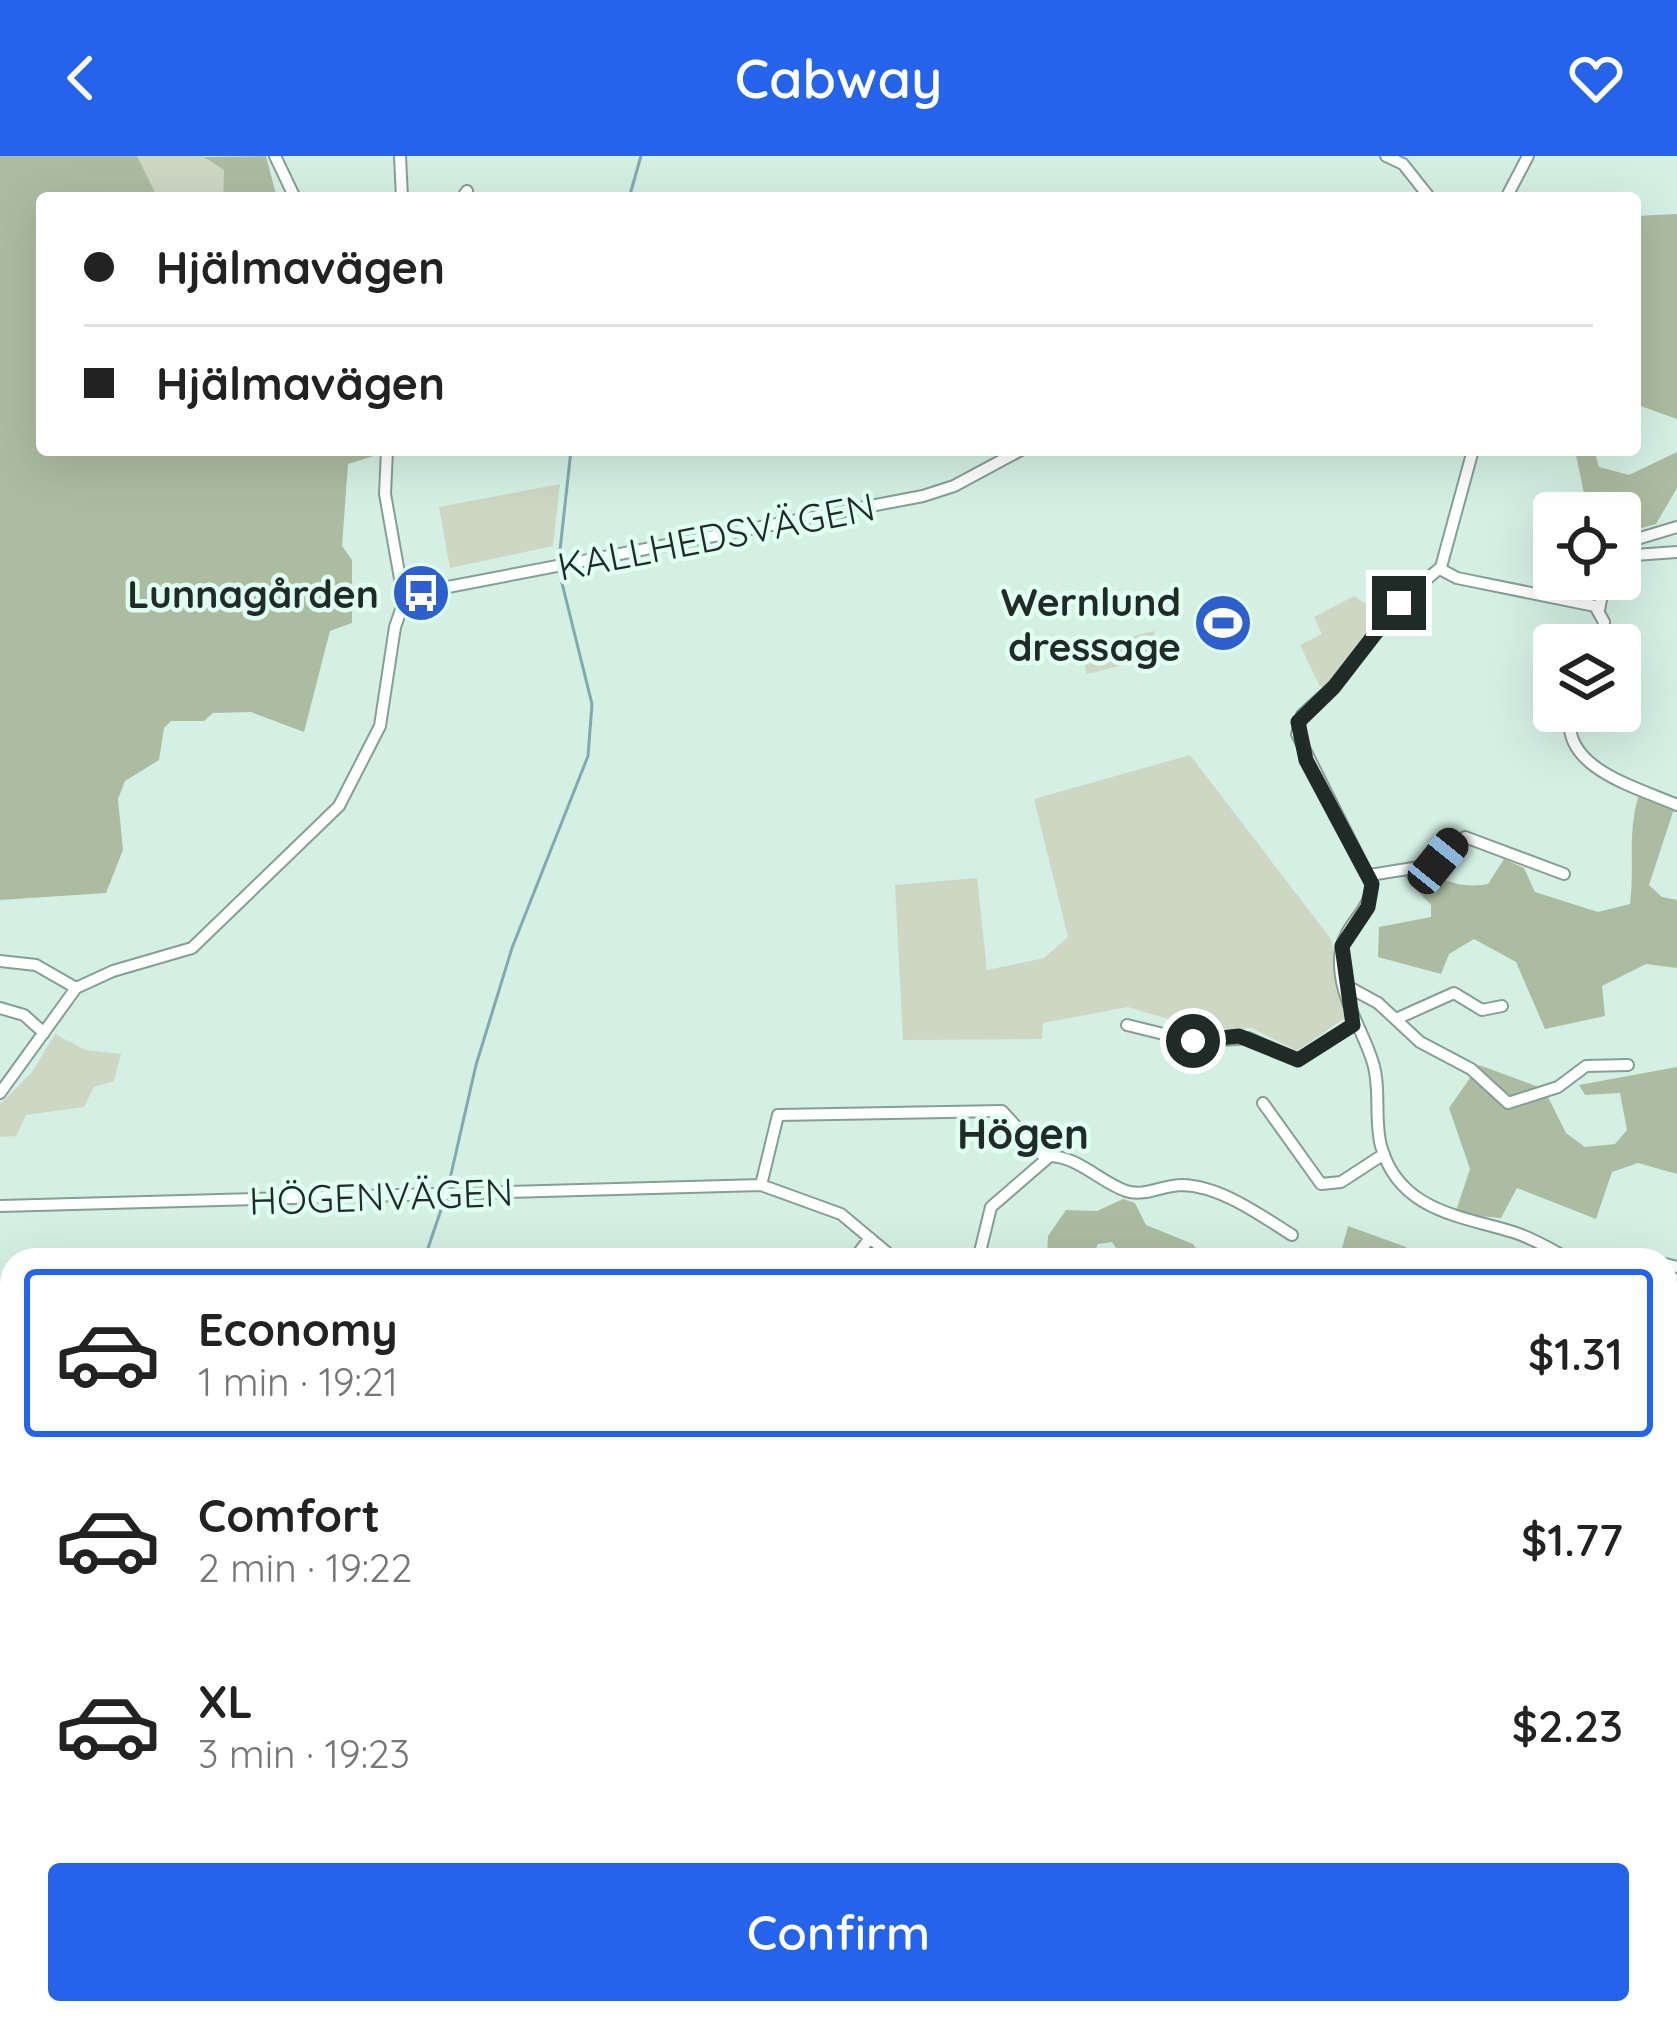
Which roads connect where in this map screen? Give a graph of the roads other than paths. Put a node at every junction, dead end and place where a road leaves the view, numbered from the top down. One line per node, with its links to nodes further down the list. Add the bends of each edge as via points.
1 (275, 156): 5 (street)
2 (400, 156): 6 (street)
3 (1386, 156): 7 (street)
4 (1528, 156): 8 (street)
5 (292, 192)
6 (402, 192)
7 (1425, 192)
8 (1509, 192)
9 (388, 456): 18 (street, via 386,498)
10 (1010, 456): 18 (street, KALLHEDSVÄGEN, via 923,496)
11 (1471, 456): 16 (street)
12 (1677, 527): 13 (street)
13 (1641, 538)
14 (1677, 552): 15 (street)
15 (1641, 555)
16 (1440, 569): 19 (street); 24 (street, via 1399,603 1298,722 1306,760)
17 (1601, 600): 19 (street)
18 (404, 601): 27 (street, via 380,726 339,806 192,948)
19 (1599, 610): 20 (street)
20 (1604, 624)
21 (1572, 732): 22 (street, via 1589,763)
22 (1677, 805)
23 (1564, 874): 24 (street, via 1465,837 1432,865)
24 (1370, 875): 26 (street, via 1368,907 1342,946)
25 (0, 961): 27 (street, via 35,965)
26 (1345, 985): 30 (street); 32 (street)
27 (76, 988): 33 (street)
28 (1502, 1006): 30 (street, via 1482,1010 1454,993)
29 (0, 1008): 33 (street)
30 (1396, 1019): 34 (street, via 1508,1103 1558,1087 1586,1066)
31 (1127, 1025): 32 (street, via 1196,1042 1248,1038 1298,1060)
32 (1353, 1025): 37 (street, via 1373,1063)
33 (44, 1033): 35 (street)
34 (1628, 1065)
35 (0, 1093)
36 (1263, 1103): 37 (street, via 1321,1184 1341,1182)
37 (1384, 1154): 46 (street, via 1406,1185 1449,1218)
38 (1046, 1158): 39 (street, via 1002,1111 778,1115); 41 (street, via 1071,1161 1126,1191 1203,1190 1252,1208); 45 (street, via 992,1207)
39 (761, 1185): 40 (street, HÖGENVÄGEN); 42 (street, HÖGENVÄGEN, via 809,1198)
40 (0, 1206)
41 (1292, 1235)
42 (870, 1238): 43 (street); 44 (street, HÖGENVÄGEN)
43 (862, 1248)
44 (882, 1248)
45 (981, 1248)
46 (1545, 1248)

